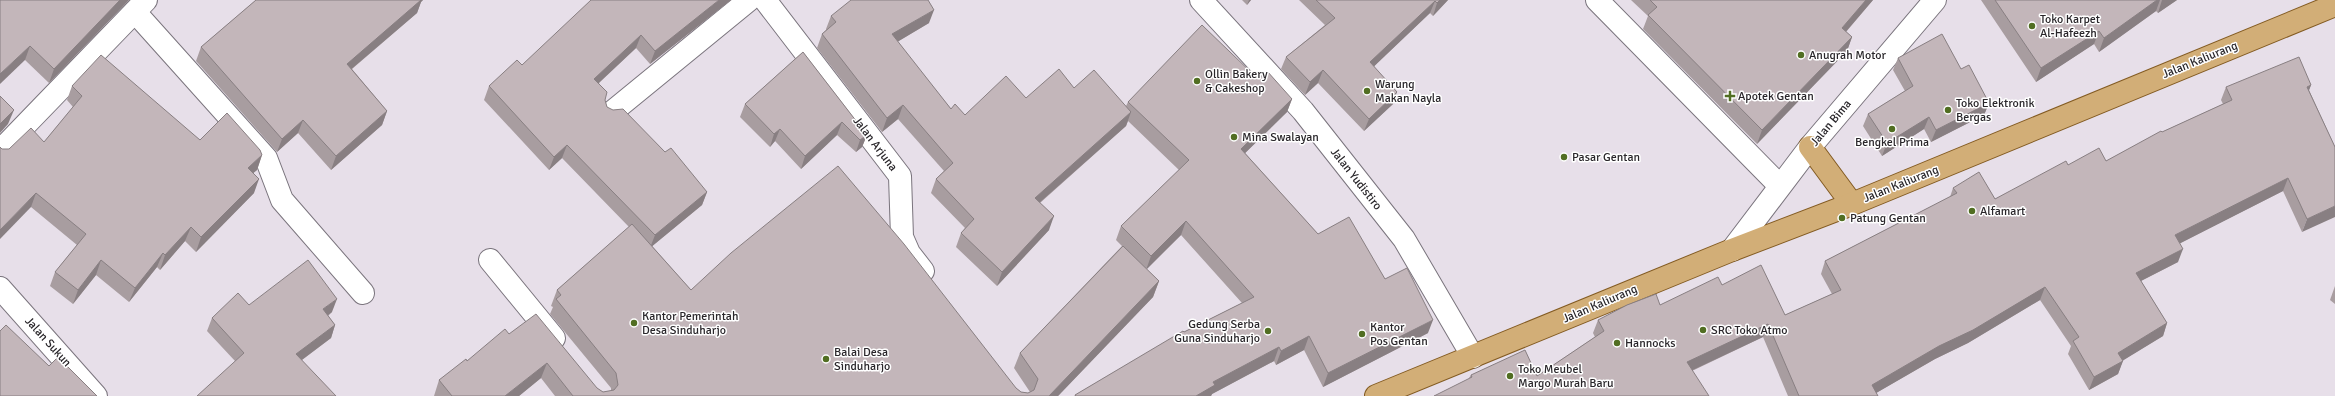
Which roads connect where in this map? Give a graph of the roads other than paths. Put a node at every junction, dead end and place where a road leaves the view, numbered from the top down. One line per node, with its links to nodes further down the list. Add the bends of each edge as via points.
1 (749, 0): 8 (street)
2 (765, 0): 15 (street, Jalan Arjuna, via 900,176 902,236 909,253)
3 (1201, 0): 19 (street, Jalan Yudistiro, via 1303,112 1404,239)
4 (1597, 0): 11 (street)
5 (1935, 0): 9 (street, Jalan Bima)
6 (2335, 5): 12 (main road, Jalan Kaliurang)
7 (141, 6): 10 (street); 17 (street, via 266,158 282,200)
8 (612, 112)
9 (1810, 147): 11 (street, Jalan Bima); 12 (main road)
10 (0, 151)
11 (1780, 185): 13 (street, Jalan Bima)
12 (1852, 204): 13 (main road, Jalan Kaliurang)
13 (1732, 250): 19 (main road, Jalan Kaliurang)
14 (490, 260): 18 (street)
15 (933, 284)
16 (0, 288): 20 (street, Jalan Sukun)
17 (363, 293)
18 (568, 355)
19 (1473, 357): 21 (main road, Jalan Kaliurang)
20 (96, 396)
21 (1376, 396)

